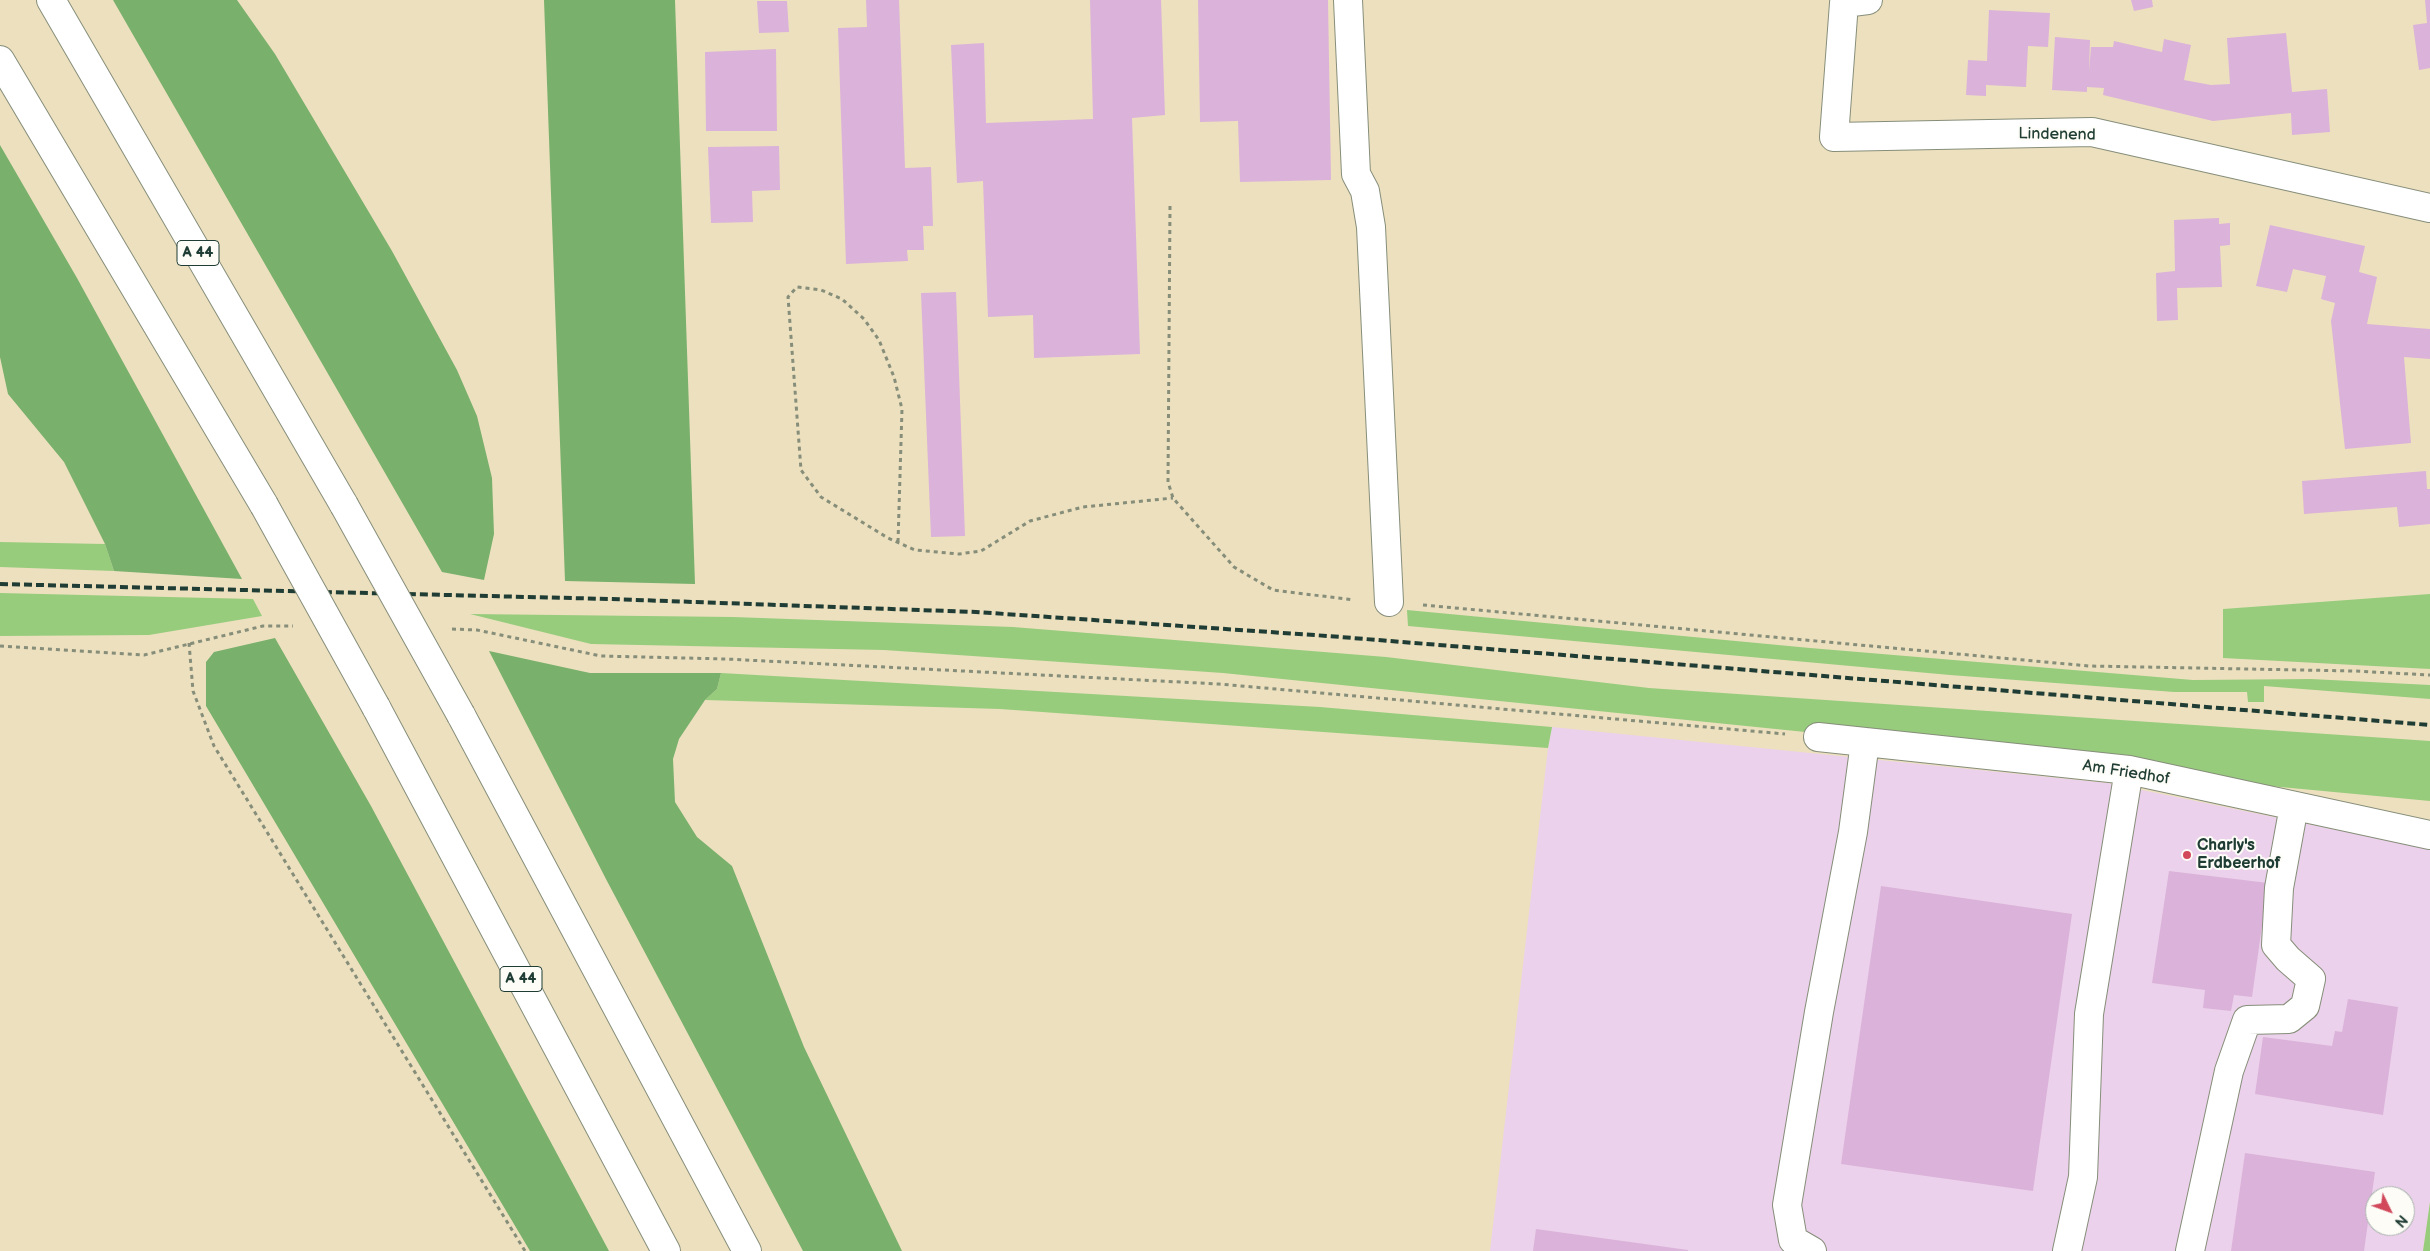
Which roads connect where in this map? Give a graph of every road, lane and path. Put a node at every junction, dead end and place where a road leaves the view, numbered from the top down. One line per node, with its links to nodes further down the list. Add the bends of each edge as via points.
1 (51, 0): 22 (main road, A 44, bridge, via 344,505 461,715)
2 (1348, 0): 9 (main road, via 1356,174 1365,191 1371,227)
3 (1868, 0): 6 (main road, Lindenend, via 1844,3 1834,137 2092,132)
4 (0, 60): 21 (main road, A 44, bridge, via 264,505 376,707)
5 (1170, 206): 7 (path, via 1168,482)
6 (2430, 208)
7 (1172, 498): 8 (path, via 1082,507 1030,521 981,551 959,554 915,550); 9 (path, via 1234,567 1273,590)
8 (898, 542): 8 (path, via 821,497 801,470 788,297 796,287 821,290 842,299 864,318 879,340 894,377 902,409)
9 (1389, 602): 14 (path, via 2089,666)
10 (263, 626): 12 (path)
11 (477, 630): 15 (path, via 601,656 726,658 1219,684)
12 (189, 644): 13 (path, via 144,655); 20 (path, via 193,691 214,746)
13 (0, 646)
14 (2430, 675)
15 (1818, 737): 16 (main road, Am Friedhof)
16 (1865, 742): 17 (main road, Am Friedhof); 23 (main road, via 1853,832 1787,1205 1793,1240)
17 (2129, 770): 18 (main road, Am Friedhof); 24 (main road, via 2089,1014 2083,1177)
18 (2294, 806): 19 (main road, Am Friedhof); 25 (main road, via 2279,888 2276,945 2311,979 2305,1006 2288,1018 2247,1020 2229,1071)
19 (2430, 835)
20 (525, 1251)
21 (666, 1251)
22 (747, 1251)
23 (1812, 1251)
24 (2067, 1251)
25 (2190, 1251)

